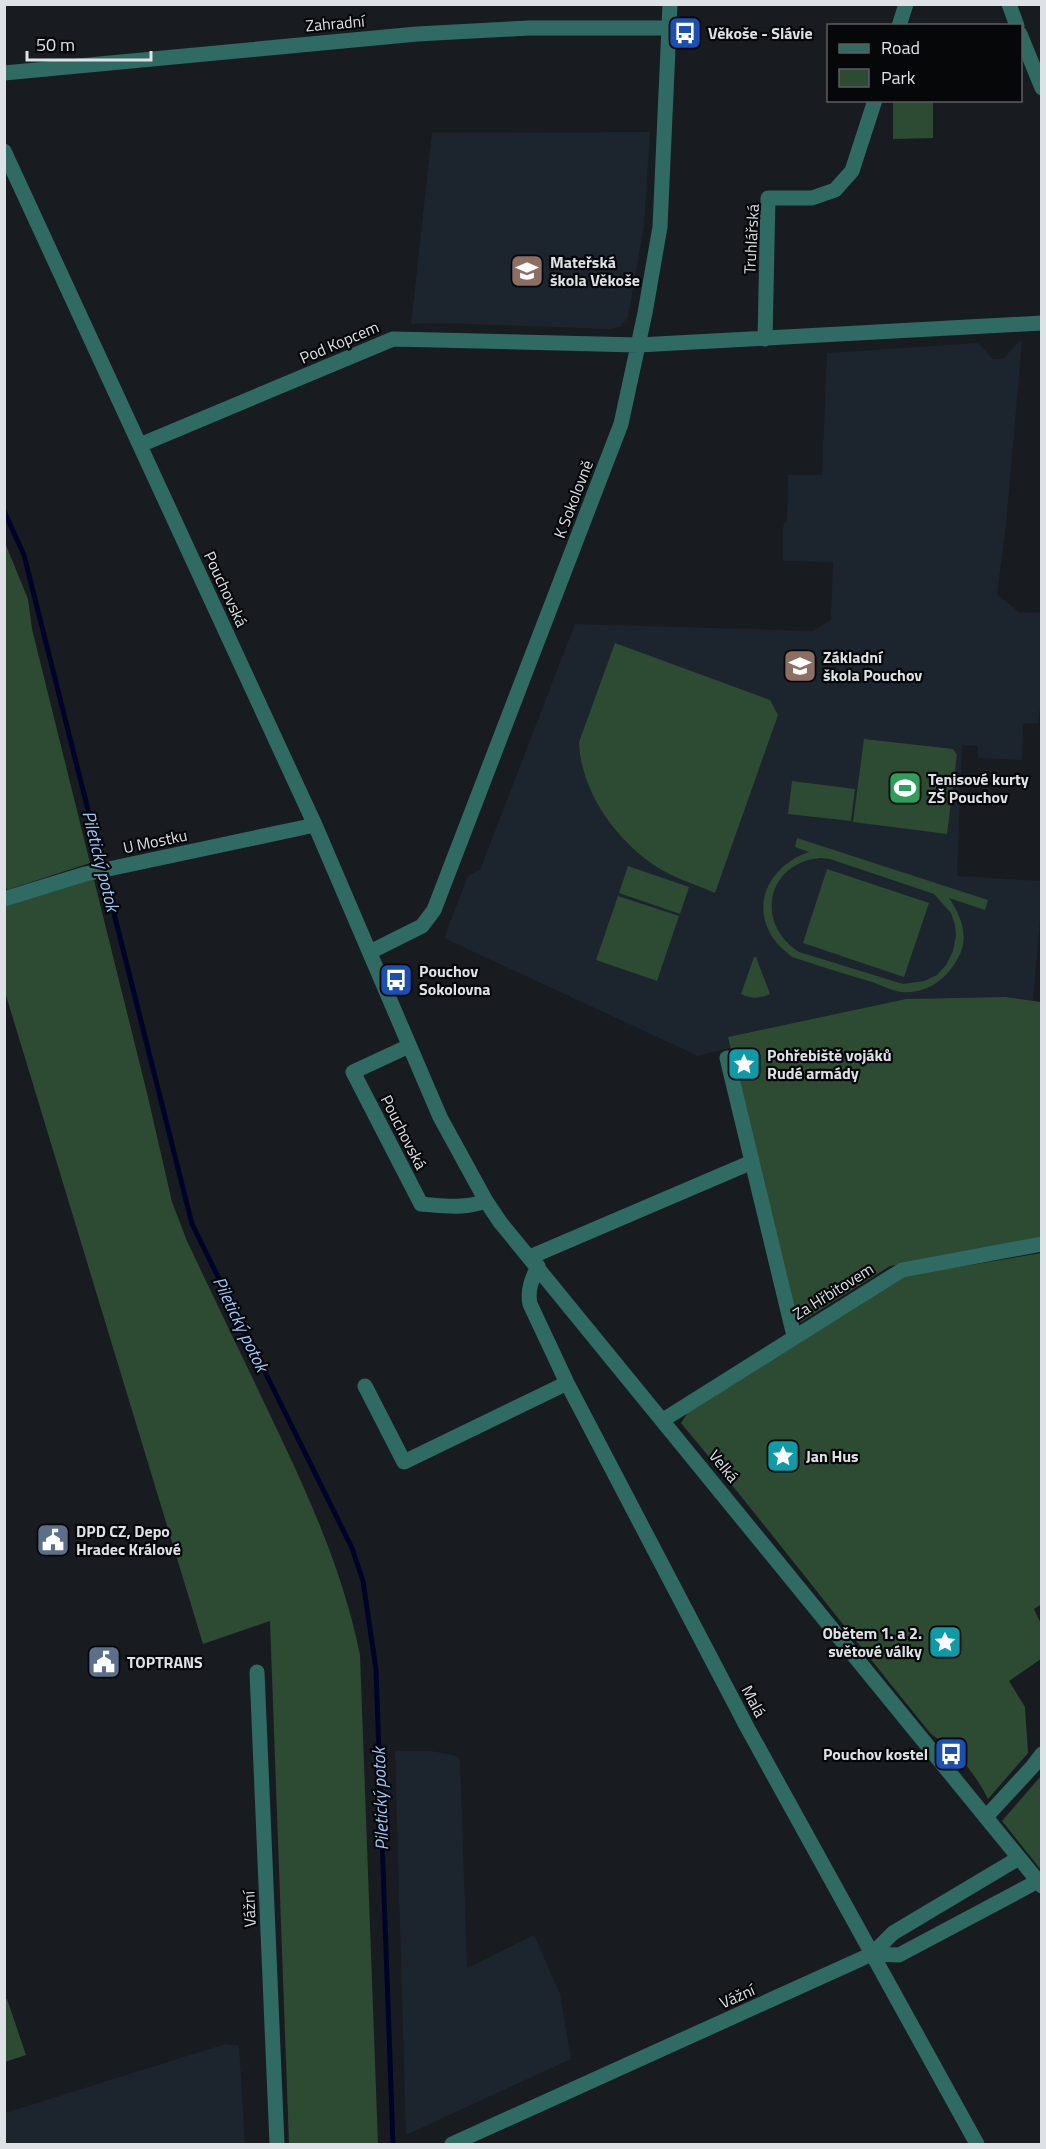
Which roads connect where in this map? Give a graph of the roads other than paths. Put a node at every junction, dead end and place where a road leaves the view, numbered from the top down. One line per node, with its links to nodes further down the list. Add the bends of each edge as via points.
1 (670, 4): 6 (street, K Sokolovně)
2 (906, 4): 4 (street)
3 (1010, 7): 5 (street)
4 (900, 24)
5 (1016, 24)
6 (670, 28): 8 (street, Zahradní, via 529,28 417,34); 14 (street, K Sokolovně, via 660,227)
7 (1022, 39): 9 (street)
8 (4, 73)
9 (1041, 88)
10 (874, 102): 13 (street, Truhlářská, via 852,171 835,190 812,198 768,198)
11 (4, 151): 15 (street, Pouchovská)
12 (1041, 323): 13 (street)
13 (765, 339): 14 (street)
14 (638, 345): 15 (street, Pod Kopcem, via 393,339); 18 (street, K Sokolovně, via 621,424 434,910 422,926)
15 (140, 445): 16 (street, Pouchovská)
16 (315, 825): 17 (street, U Mostku, via 85,874); 18 (street, Pouchovská)
17 (4, 898)
18 (370, 952): 19 (street, Pouchovská)
19 (409, 1046): 22 (street, Pouchovská, via 440,1117); 22 (street, Pouchovská, via 352,1072 421,1204 460,1207)
20 (727, 1058): 21 (street)
21 (752, 1162): 24 (street); 25 (street)
22 (486, 1201): 24 (street, Pouchovská)
23 (1041, 1244): 25 (street, Za Hřbitovem, via 902,1270)
24 (534, 1262): 26 (street, Malá, via 530,1304); 28 (street, Velká)
25 (794, 1336): 28 (street, Za Hřbitovem)
26 (567, 1383): 27 (street, via 404,1462); 34 (street, Malá, via 748,1729)
27 (364, 1386)
28 (663, 1420): 31 (street, Velká)
29 (257, 1672): 35 (street, Vážní)
30 (1041, 1754): 31 (street)
31 (986, 1816): 32 (street, Velká)
32 (1018, 1858): 33 (street, Velká); 34 (street, Vážní, via 893,1933)
33 (1040, 1883): 34 (street, Vážní, via 899,1955)
34 (872, 1954): 36 (street, Vážní); 37 (street, Malá)
35 (277, 2145)
36 (452, 2145)
37 (977, 2145)

